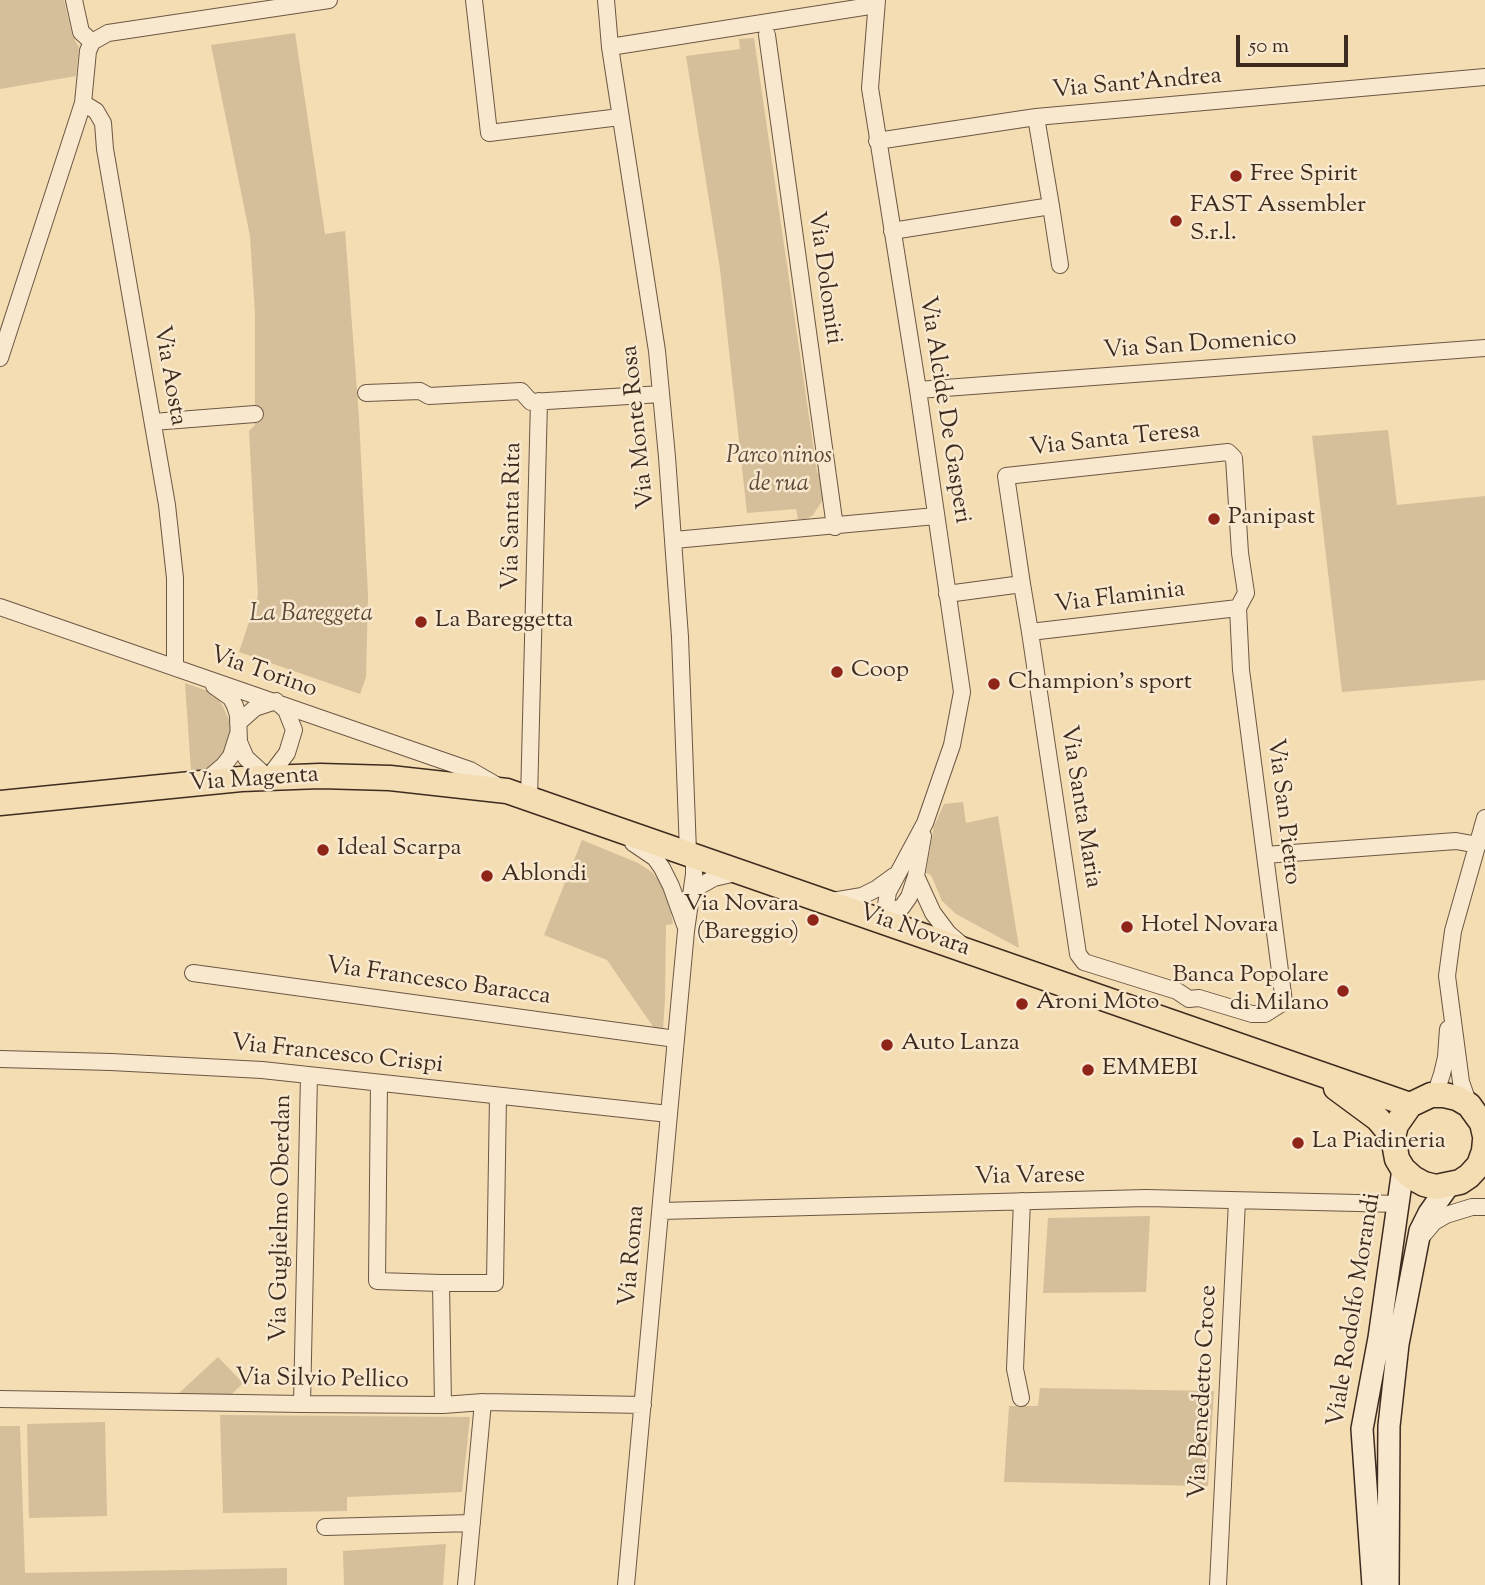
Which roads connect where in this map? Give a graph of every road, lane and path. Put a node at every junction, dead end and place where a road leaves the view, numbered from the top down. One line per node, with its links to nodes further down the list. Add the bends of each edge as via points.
1 (74, 0): 7 (street, via 81,33)
2 (329, 0): 7 (street, via 108,33)
3 (474, 0): 11 (street, via 489,133)
4 (606, 0): 8 (street, Via Monte Rosa)
5 (877, 2): 8 (street); 13 (street, Via Alcide De Gasperi, via 870,88)
6 (766, 35): 28 (street, Via Dolomiti)
7 (92, 42): 10 (street)
8 (610, 47): 11 (street, Via Monte Rosa)
9 (1485, 77): 12 (street, Via Sant'Andrea)
10 (83, 103): 18 (street); 24 (street, Via Aosta, via 96,111 103,123)
11 (620, 117): 21 (street, Via Monte Rosa)
12 (1036, 117): 13 (street, Via Sant'Andrea); 14 (street)
13 (877, 141): 15 (street, Via Alcide De Gasperi)
14 (1051, 206): 15 (street); 16 (street)
15 (892, 230): 19 (street, Via Alcide De Gasperi)
16 (1060, 265)
17 (1485, 348): 19 (street, Via San Domenico)
18 (0, 358)
19 (918, 390): 27 (street, Via Alcide De Gasperi)
20 (366, 393): 22 (street, via 420,391 429,396 521,391 531,402)
21 (661, 394): 22 (street); 29 (street, Via Monte Rosa)
22 (539, 401): 40 (street, Via Santa Rita)
23 (255, 414): 24 (street)
24 (153, 422): 35 (street, Via Aosta, via 175,578)
25 (1228, 452): 26 (street, Via Santa Teresa); 33 (street, Via San Pietro, via 1234,458 1246,593)
26 (1006, 476): 30 (street, Via Santa Maria)
27 (936, 516): 28 (street); 31 (street, Via Alcide De Gasperi)
28 (835, 527): 29 (street)
29 (674, 540): 46 (street, Via Monte Rosa)
30 (1022, 584): 31 (street); 34 (street, Via Santa Maria)
31 (947, 594): 43 (street, Via Alcide De Gasperi, via 962,692 953,745)
32 (0, 607): 35 (street, Via Torino)
33 (1238, 608): 34 (street, Via Flaminia); 47 (street, Via San Pietro, via 1241,670)
34 (1030, 632): 60 (street, Via Santa Maria, via 1078,954 1084,962 1177,991)
35 (174, 667): 36 (street, Via Torino); 37 (street, via 225,692 235,706)
36 (276, 701): 37 (street, via 255,708); 38 (street, via 286,710 294,730 288,753); 40 (street, Via Torino, via 470,770)
37 (238, 729): 38 (street, via 246,758); 39 (street, via 231,756)
38 (268, 778): 39 (main road, Via Magenta); 40 (main road, Via Magenta, via 390,778)
39 (204, 783): 41 (main road, Via Magenta)
40 (518, 795): 44 (main road, Via Novara)
41 (0, 803)
42 (1485, 818): 45 (street)
43 (925, 823): 49 (street, Via Alcide De Gasperi); 51 (street, Via Alcide De Gasperi)
44 (603, 824): 46 (main road, Via Novara); 54 (street, via 655,858)
45 (1478, 845): 47 (street, via 1456,841); 48 (street)
46 (688, 852): 50 (main road, Via Novara); 52 (street, Via Roma, via 695,866); 54 (street, via 676,865)
47 (1265, 855): 60 (street, Via San Pietro, via 1284,1002 1265,1014 1252,1014)
48 (1478, 869): 59 (street, via 1453,931 1447,976)
49 (899, 872): 53 (street, Via Alcide De Gasperi, via 862,896); 55 (street, Via Alcide De Gasperi, via 888,892)
50 (747, 873): 52 (street, via 714,877); 53 (main road, Via Novara)
51 (916, 876): 55 (street, Via Alcide De Gasperi, via 909,897); 57 (street, via 933,913)
52 (692, 894): 56 (street, Via Roma)
53 (827, 902): 55 (main road, Via Novara)
54 (678, 904): 56 (street)
55 (887, 920): 57 (main road, Via Novara)
56 (687, 930): 62 (street, Via Roma)
57 (972, 953): 61 (main road, Via Novara)
58 (193, 973): 62 (street, Via Francesco Baracca)
59 (1450, 998): 68 (street, via 1446,1057 1437,1089); 70 (street, via 1461,1082)
60 (1189, 999): 61 (street, via 1177,1008)
61 (1173, 1023): 64 (main road, Via Novara)
62 (676, 1040): 69 (street, Via Roma)
63 (0, 1059): 65 (street, Via Francesco Crispi, via 191,1065)
64 (1320, 1074): 68 (main road, Via Novara); 71 (main road, Via Novara, via 1378,1119)
65 (309, 1075): 66 (street, Via Francesco Crispi); 84 (street, Via Guglielmo Oberdan)
66 (379, 1083): 67 (street, Via Francesco Crispi); 80 (street, via 377,1281)
67 (498, 1096): 69 (street, Via Francesco Crispi); 80 (street, via 495,1283)
68 (1420, 1100): 70 (main road, via 1444,1095 1457,1098); 71 (main road, via 1396,1125)
69 (669, 1114): 78 (street, Via Roma)
70 (1481, 1126): 73 (main road, via 1484,1151 1479,1165)
71 (1393, 1137): 72 (main road)
72 (1403, 1169): 73 (main road, via 1424,1184 1437,1186); 76 (street, Viale Rodolfo Morandi)
73 (1466, 1178): 77 (street, via 1457,1195 1461,1202); 79 (street, Viale Rodolfo Morandi, via 1429,1213)
74 (1022, 1200): 75 (street, Via Varese); 78 (street, Via Varese); 81 (street, via 1015,1369)
75 (1237, 1200): 76 (street, Via Varese); 91 (street, Via Benedetto Croce)
76 (1400, 1204): 92 (street, Viale Rodolfo Morandi, via 1361,1439)
77 (1478, 1207): 79 (street, via 1434,1222)
78 (661, 1211): 86 (street, Via Roma)
79 (1417, 1245): 93 (street, Viale Rodolfo Morandi, via 1398,1344 1389,1426)
80 (441, 1283): 85 (street)
81 (1021, 1398)
82 (0, 1399): 84 (street, Via Silvio Pellico)
83 (483, 1402): 85 (street, Via Silvio Pellico); 86 (street, Via Silvio Pellico); 87 (street)
84 (302, 1404): 85 (street, Via Silvio Pellico)
85 (443, 1405)
86 (643, 1405): 90 (street, Via Roma)
87 (472, 1523): 88 (street); 89 (street)
88 (325, 1527)
89 (466, 1585)
90 (626, 1585)
91 (1218, 1585)
92 (1373, 1585)
93 (1388, 1585)

